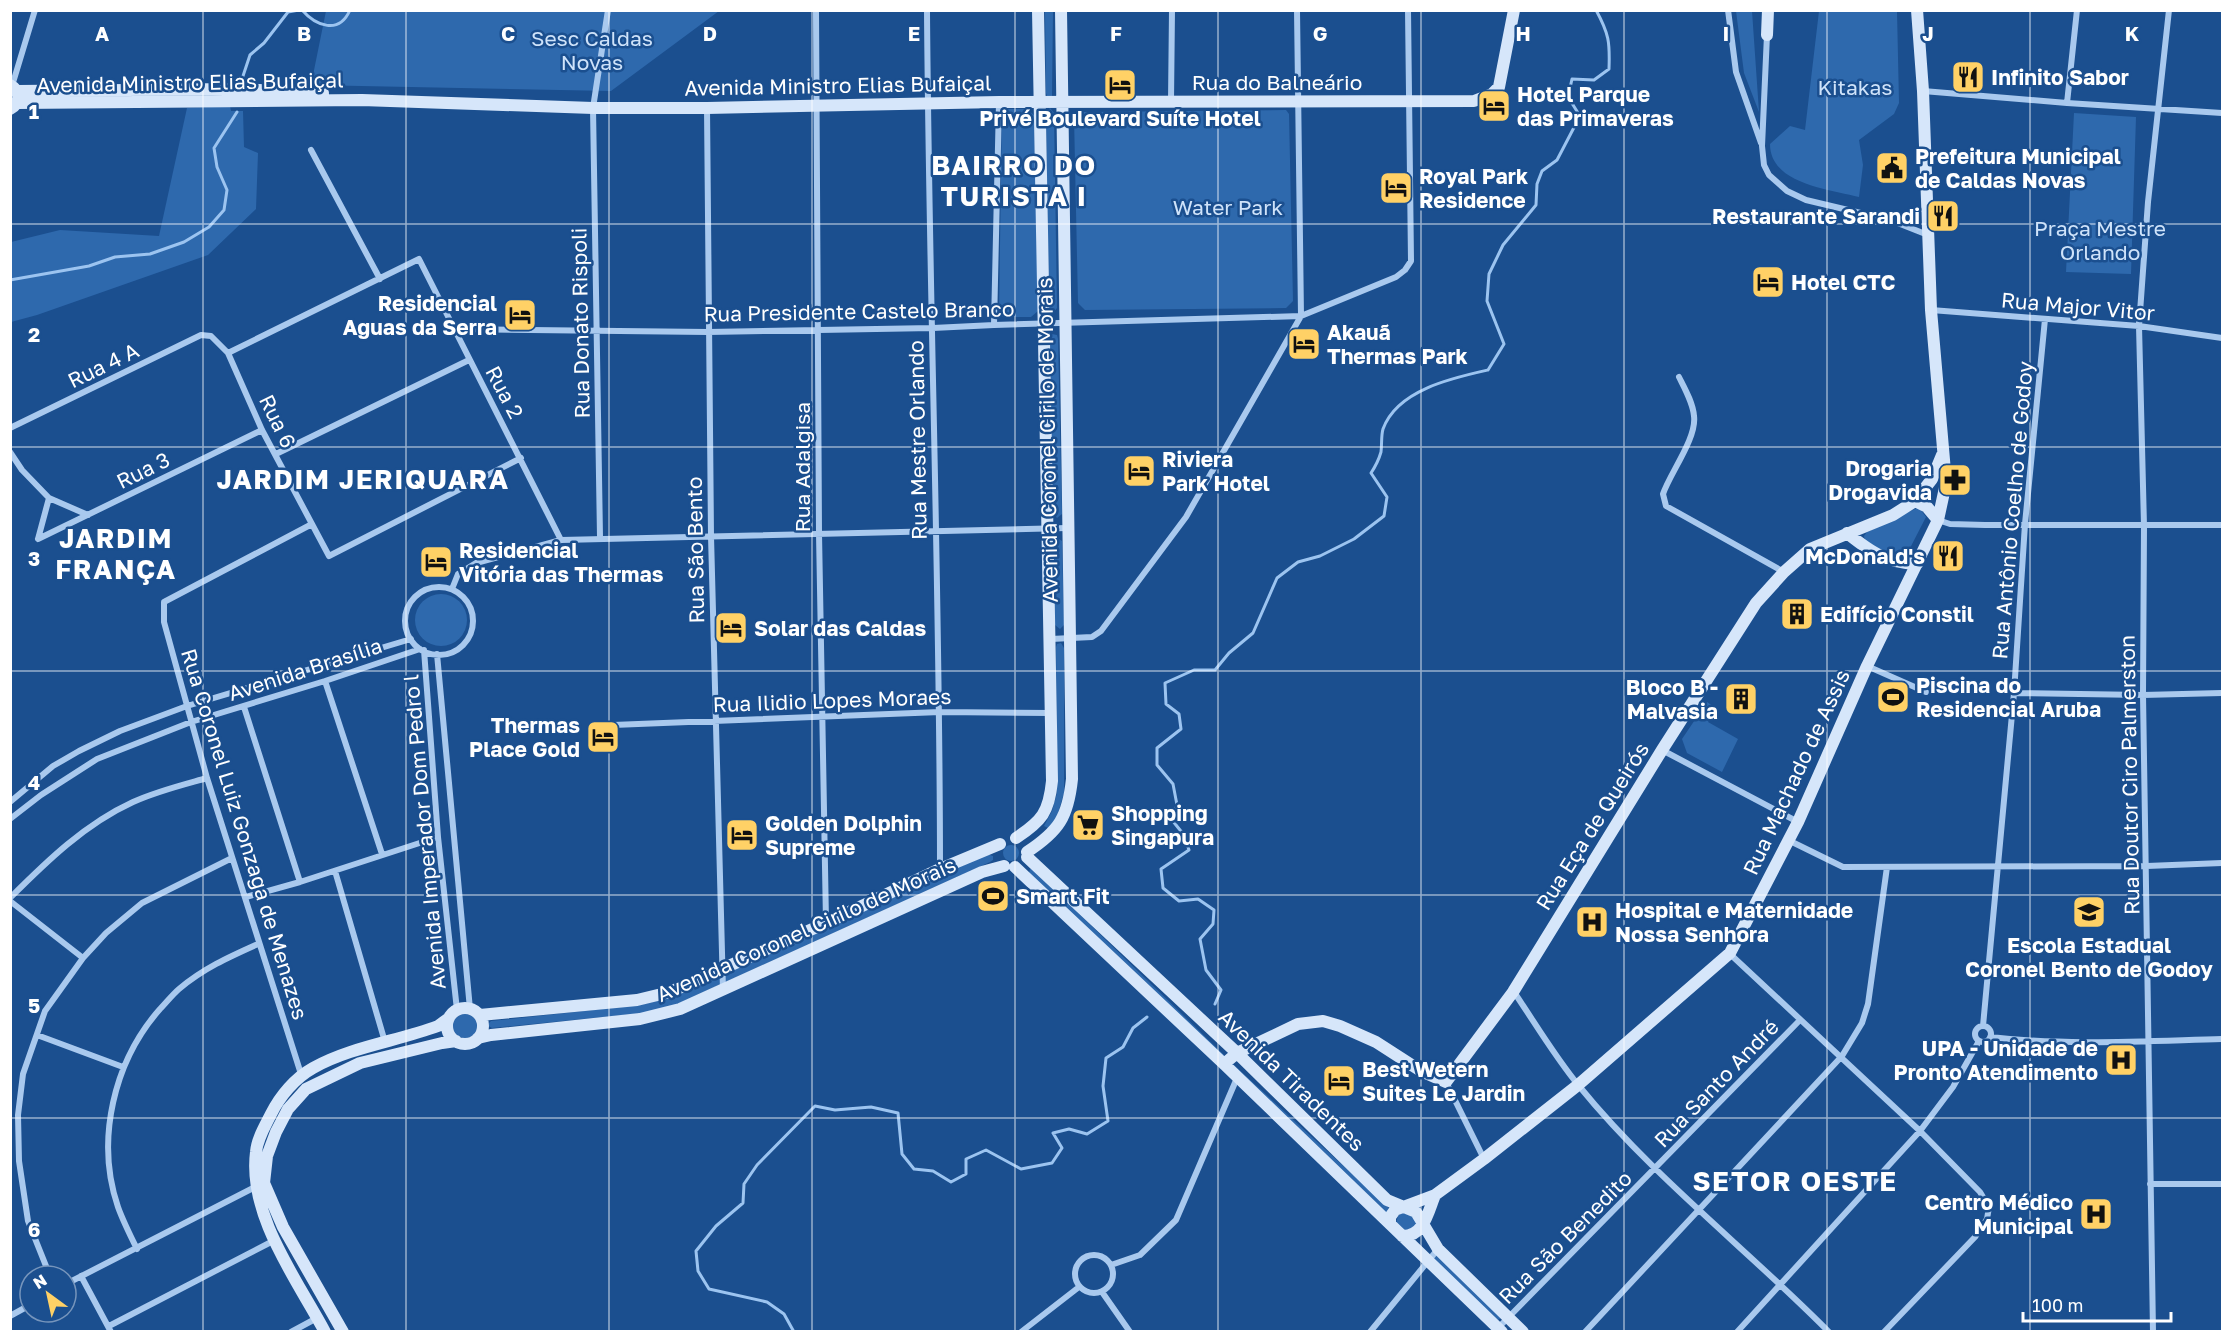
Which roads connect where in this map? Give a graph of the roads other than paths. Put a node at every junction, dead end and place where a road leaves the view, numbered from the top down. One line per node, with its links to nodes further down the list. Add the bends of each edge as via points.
1 (35, 10): 18 (street)
2 (608, 10): 28 (street, Rua Donato Rispoli)
3 (816, 10): 27 (street, Rua Adalgisa)
4 (927, 10): 25 (street, Rua Mestre Orlando)
5 (1038, 10): 21 (main road, Avenida Coronel Cirilo de Morais)
6 (1061, 10): 22 (main road, Avenida Coronel Cirilo de Morais)
7 (1172, 10): 23 (street)
8 (1297, 10): 24 (street)
9 (1408, 10): 19 (street)
10 (1514, 10): 19 (main road, Rua do Balneário, via 1499,87 1492,94 1474,100)
11 (1728, 10): 32 (street, via 1736,72)
12 (1769, 10): 16 (main road)
13 (1917, 10): 17 (main road, Rua Machado de Assis)
14 (2077, 10): 26 (street)
15 (2169, 10): 30 (street, Rua Doutor Ciro Palmerston)
16 (1767, 35): 32 (street)
17 (1923, 91): 26 (street); 34 (main road, Rua Machado de Assis)
18 (14, 95): 28 (main road, Avenida Ministro Elias Bufaiçal, via 237,89 317,92 362,100)
19 (1409, 101): 24 (main road, Rua do Balneário); 37 (street, via 1411,261 1396,277)
20 (999, 102): 21 (main road, Avenida Ministro Elias Bufaiçal); 25 (main road, Avenida Ministro Elias Bufaiçal); 41 (street)
21 (1039, 102): 22 (main road, Avenida Ministro Elias Bufaiçal); 40 (main road, Avenida Coronel Cirilo de Morais)
22 (1062, 102): 23 (main road, Rua do Balneário); 39 (main road, Avenida Coronel Cirilo de Morais)
23 (1171, 102): 24 (main road, Rua do Balneário)
24 (1297, 102): 37 (street)
25 (928, 103): 27 (main road, Avenida Ministro Elias Bufaiçal); 43 (street, Rua Mestre Orlando)
26 (2067, 103): 30 (street)
27 (817, 105): 29 (main road, Avenida Ministro Elias Bufaiçal); 45 (street, Rua Adalgisa)
28 (593, 108): 29 (main road, Avenida Ministro Elias Bufaiçal); 46 (street, Rua Donato Rispoli)
29 (707, 108): 47 (street, Rua São Bento)
30 (2159, 109): 31 (street); 42 (street, Rua Doutor Ciro Palmerston)
31 (2223, 113)
32 (1762, 147): 34 (street, via 1769,176 1787,191 1806,200 1890,220)
33 (311, 150): 35 (street)
34 (1930, 236): 36 (main road, Rua Machado de Assis)
35 (380, 279): 44 (street, Rua 2, via 419,259); 50 (street)
36 (1931, 310): 38 (street, Rua Major Vitor); 55 (main road, Rua Machado de Assis)
37 (1301, 316): 39 (street, Rua Presidente Castelo Branco); 78 (street, via 1186,517 1101,631 1092,638)
38 (2045, 319): 42 (street, Rua Major Vitor); 63 (street, Rua Antônio Coelho de Godoy)
39 (1065, 323): 40 (street, Rua Presidente Castelo Branco); 67 (main road, Avenida Coronel Cirilo de Morais)
40 (1044, 324): 41 (street, Rua Presidente Castelo Branco); 68 (main road, Avenida Coronel Cirilo de Morais)
41 (994, 325): 43 (street, Rua Presidente Castelo Branco)
42 (2139, 326): 49 (street, Rua Major Vitor); 66 (street, Rua Doutor Ciro Palmerston)
43 (933, 328): 45 (street, Rua Presidente Castelo Branco); 69 (street, Rua Mestre Orlando)
44 (453, 329): 46 (street, Rua Presidente Castelo Branco); 51 (street, Rua 2)
45 (817, 329): 47 (street, Rua Presidente Castelo Branco); 70 (street, Rua Adalgisa)
46 (596, 330): 47 (street, Rua Presidente Castelo Branco); 73 (street, Rua Donato Rispoli)
47 (708, 332): 72 (street, Rua São Bento)
48 (211, 336): 50 (street, Rua 6); 53 (street, Rua 4 A, via 201,336)
49 (2223, 338)
50 (228, 353): 54 (street, Rua 6)
51 (469, 360): 57 (street); 58 (street, Rua 2)
52 (1678, 377): 76 (street, via 1695,418 1687,448 1663,494 1666,506)
53 (10, 428)
54 (262, 430): 57 (street, Rua 6); 61 (street, Rua 3)
55 (1944, 451): 60 (main road, Rua Eça de Queirós, via 1932,479); 62 (main road, Rua Machado de Assis, via 1946,483)
56 (10, 452): 59 (street)
57 (276, 454): 64 (street, Rua 6)
58 (521, 458): 64 (street, Rua 6, via 329,556); 74 (street, Rua 2)
59 (49, 498): 61 (street); 61 (street, Rua 3, via 38,539)
60 (1915, 501): 62 (main road); 71 (main road, Rua Eça de Queirós, via 1893,515)
61 (88, 515)
62 (1938, 519): 63 (street, via 1950,524); 75 (main road, Rua Machado de Assis)
63 (2025, 524): 66 (street); 86 (street, Rua Antônio Coelho de Godoy)
64 (312, 525): 89 (street, Rua Coronel Luiz Gonzaga de Menazes, via 164,602 164,622)
65 (2223, 525): 66 (street)
66 (2144, 526): 88 (street, Rua Doutor Ciro Palmerston)
67 (1067, 528): 68 (street); 78 (main road, Avenida Coronel Cirilo de Morais)
68 (1048, 529): 69 (street); 80 (main road, Avenida Coronel Cirilo de Morais)
69 (934, 531): 70 (street); 91 (street, Rua Mestre Orlando)
70 (819, 533): 72 (street); 93 (street, Rua Adalgisa)
71 (1847, 533): 75 (main road, via 1873,554 1897,563); 76 (main road, Rua Eça de Queirós, via 1810,549)
72 (711, 536): 73 (street); 94 (street, Rua São Bento)
73 (600, 537): 74 (street)
74 (561, 540): 77 (street, via 476,563 458,574)
75 (1917, 564): 83 (main road, Rua Machado de Assis)
76 (1784, 572): 97 (main road, Rua Eça de Queirós, via 1756,603)
77 (452, 589): 79 (street, via 431,588 413,599 406,619); 82 (street, via 468,602 472,612 471,633 457,649)
78 (1070, 638): 80 (street); 104 (main road, Avenida Coronel Cirilo de Morais, via 1072,779 1067,808)
79 (411, 639): 81 (street); 89 (street, Avenida Brasília)
80 (1051, 639): 92 (main road, Avenida Coronel Cirilo de Morais)
81 (422, 650): 82 (street); 84 (street, Avenida Brasília); 103 (street, Avenida Imperador Dom Pedro l)
82 (437, 654): 128 (street, Avenida Imperador Dom Pedro l)
83 (1868, 666): 85 (street); 101 (main road, Rua Machado de Assis)
84 (325, 681): 90 (street, Avenida Brasília); 108 (street)
85 (1926, 692)
86 (2014, 693): 88 (street); 113 (street, Rua Antônio Coelho de Godoy)
87 (2223, 693): 88 (street)
88 (2143, 695): 114 (street, Rua Doutor Ciro Palmerston)
89 (187, 706): 95 (street, Rua Coronel Luiz Gonzaga de Menazes); 99 (street, Avenida Brasília, via 120,730 79,751 53,766)
90 (244, 707): 95 (street, Avenida Brasília); 118 (street)
91 (940, 712): 92 (street, Rua Ilidio Lopes Moraes); 93 (street, Rua Ilidio Lopes Moraes); 116 (street, Rua Mestre Orlando)
92 (1052, 713): 102 (main road, Avenida Coronel Cirilo de Morais, via 1053,781 1046,812)
93 (821, 716): 94 (street, Rua Ilidio Lopes Moraes); 121 (street, Rua Adalgisa)
94 (717, 720): 96 (street, Rua Ilidio Lopes Moraes); 125 (street, Rua São Bento)
95 (191, 722): 98 (street, Rua Coronel Luiz Gonzaga de Menazes); 100 (street, Avenida Brasília, via 96,759)
96 (613, 725)
97 (1662, 750): 101 (street); 127 (main road, Rua Eça de Queirós)
98 (207, 778): 110 (street, Rua Coronel Luiz Gonzaga de Menazes); 120 (street, via 132,802 86,829)
99 (10, 802)
100 (10, 819)
101 (1798, 822): 106 (main road, Rua Machado de Assis)
102 (1036, 825): 104 (main road); 105 (main road, Avenida Coronel Cirilo de Morais)
103 (438, 837): 108 (street); 129 (street, Avenida Imperador Dom Pedro l)
104 (1050, 837): 109 (main road, Avenida Coronel Cirilo de Morais)
105 (1016, 838): 107 (main road, via 1007,838); 109 (main road, via 1024,843)
106 (1788, 840): 115 (street, via 1843,867); 123 (main road, Rua Machado de Assis)
107 (1000, 844): 112 (main road, via 998,858); 116 (main road, Avenida Coronel Cirilo de Morais)
108 (382, 854): 117 (street)
109 (1027, 854): 112 (main road, via 1022,864); 140 (main road, Avenida Tiradentes)
110 (232, 858): 119 (street, Rua Coronel Luiz Gonzaga de Menazes); 124 (street, via 142,903)
111 (2223, 863): 114 (street)
112 (1010, 866): 126 (main road, Avenida Coronel Cirilo de Morais, via 971,877); 142 (main road, Avenida Tiradentes)
113 (1997, 866): 114 (street); 115 (street); 131 (street, Rua Antônio Coelho de Godoy)
114 (2146, 866): 138 (street, Rua Doutor Ciro Palmerston)
115 (1887, 867): 141 (street, via 1868,1004 1862,1023)
116 (940, 868): 121 (main road, Avenida Coronel Cirilo de Morais)
117 (335, 871): 118 (street); 139 (street)
118 (300, 882): 119 (street)
119 (246, 897): 122 (street, Rua Coronel Luiz Gonzaga de Menazes)
120 (10, 899): 124 (street)
121 (826, 923): 125 (main road, Avenida Coronel Cirilo de Morais)
122 (258, 944): 143 (street, via 215,963 177,990 146,1026); 144 (street, Rua Coronel Luiz Gonzaga de Menazes)
123 (1730, 953): 130 (street); 147 (main road, Rua Machado de Assis)
124 (83, 958): 132 (street, via 45,1011)
125 (722, 969): 126 (street, Rua São Bento); 128 (main road, Avenida Coronel Cirilo de Morais, via 654,997)
126 (723, 991): 134 (main road, Avenida Coronel Cirilo de Morais, via 680,1009 640,1019)
127 (1513, 992): 146 (main road, Rua Eça de Queirós); 147 (street)
128 (475, 1012): 129 (main road, Avenida Coronel Cirilo de Morais); 134 (main road, via 483,1027)
129 (453, 1014): 136 (main road, via 447,1028); 139 (main road, Avenida Coronel Cirilo de Morais, via 438,1026)
130 (1800, 1020): 141 (street); 151 (street, Rua Santo André)
131 (1983, 1026): 133 (street, via 1989,1029); 137 (street, Rua Antônio Coelho de Godoy, via 1975,1032)
132 (37, 1035): 143 (street); 148 (street)
133 (1990, 1037): 137 (street); 138 (street)
134 (478, 1038): 136 (main road, Avenida Coronel Cirilo de Morais, via 468,1044)
135 (2223, 1039): 138 (street)
136 (456, 1041): 154 (main road, Avenida Coronel Cirilo de Morais, via 360,1063 306,1089 288,1109 276,1132)
137 (1979, 1041): 149 (street, Rua Antônio Coelho de Godoy, via 1953,1087)
138 (2150, 1041): 152 (street, Rua Doutor Ciro Palmerston)
139 (385, 1043): 144 (main road, Avenida Coronel Cirilo de Morais, via 335,1058)
140 (1237, 1053): 142 (main road); 146 (main road, via 1298,1024 1323,1021 1376,1042); 156 (main road, Avenida Tiradentes, via 1387,1200)
141 (1842, 1056): 149 (street); 157 (street)
142 (1224, 1064): 145 (main road, Avenida Tiradentes)
143 (123, 1067): 162 (street, via 111,1112 109,1160 117,1206)
144 (301, 1074): 154 (main road, Avenida Coronel Cirilo de Morais, via 277,1102 264,1128 256,1150)
145 (1237, 1078): 158 (main road, Avenida Tiradentes); 166 (street, via 1176,1221 1140,1255)
146 (1446, 1082): 150 (street)
147 (1578, 1085): 150 (main road, Rua Machado de Assis); 151 (street)
148 (14, 1115): 165 (street, via 28,1221)
149 (1920, 1131): 169 (street, Rua Antônio Coelho de Godoy); 186 (street, via 1980,1192 1989,1207 1975,1237)
150 (1484, 1159): 155 (main road, Rua Machado de Assis)
151 (1655, 1169): 157 (street); 173 (street, Rua São Benedito)
152 (2150, 1184): 153 (street); 187 (street, Rua Doutor Ciro Palmerston)
153 (2223, 1184)
154 (260, 1185): 161 (main road, via 262,1212); 162 (street); 178 (main road)
155 (1435, 1195): 156 (main road, Rua Machado de Assis); 159 (main road)
156 (1401, 1207): 158 (main road, via 1392,1213); 159 (main road, Avenida Tiradentes, via 1416,1212)
157 (1699, 1211): 169 (street); 183 (street)
158 (1390, 1224): 160 (main road, Avenida Tiradentes)
159 (1423, 1225): 160 (main road, via 1416,1233); 163 (main road, Avenida Tiradentes)
160 (1401, 1236): 164 (main road, Avenida Tiradentes)
161 (275, 1240): 172 (main road); 174 (street)
162 (136, 1249): 167 (street)
163 (1437, 1249): 164 (street); 173 (main road, Avenida Tiradentes)
164 (1427, 1260): 175 (main road, Avenida Tiradentes); 181 (street)
165 (45, 1264)
166 (1111, 1265): 170 (street, via 1102,1257 1083,1258 1075,1275); 171 (street, via 1113,1277)
167 (81, 1276): 168 (street); 174 (street)
168 (78, 1278)
169 (1781, 1283): 184 (street, Rua Antônio Coelho de Godoy); 185 (street)
170 (1079, 1287): 171 (street, via 1089,1293); 179 (street)
171 (1102, 1292): 180 (street)
172 (318, 1318): 176 (street); 177 (main road)
173 (1508, 1318): 175 (street, Rua São Benedito); 182 (main road, Avenida Tiradentes)
174 (110, 1329)
175 (1500, 1330)
176 (291, 1332)
177 (325, 1332)
178 (343, 1332)
179 (1021, 1332)
180 (1130, 1332)
181 (1370, 1332)
182 (1523, 1332)
183 (1585, 1332)
184 (1737, 1332)
185 (1829, 1332)
186 (1884, 1332)
187 (2153, 1332)

